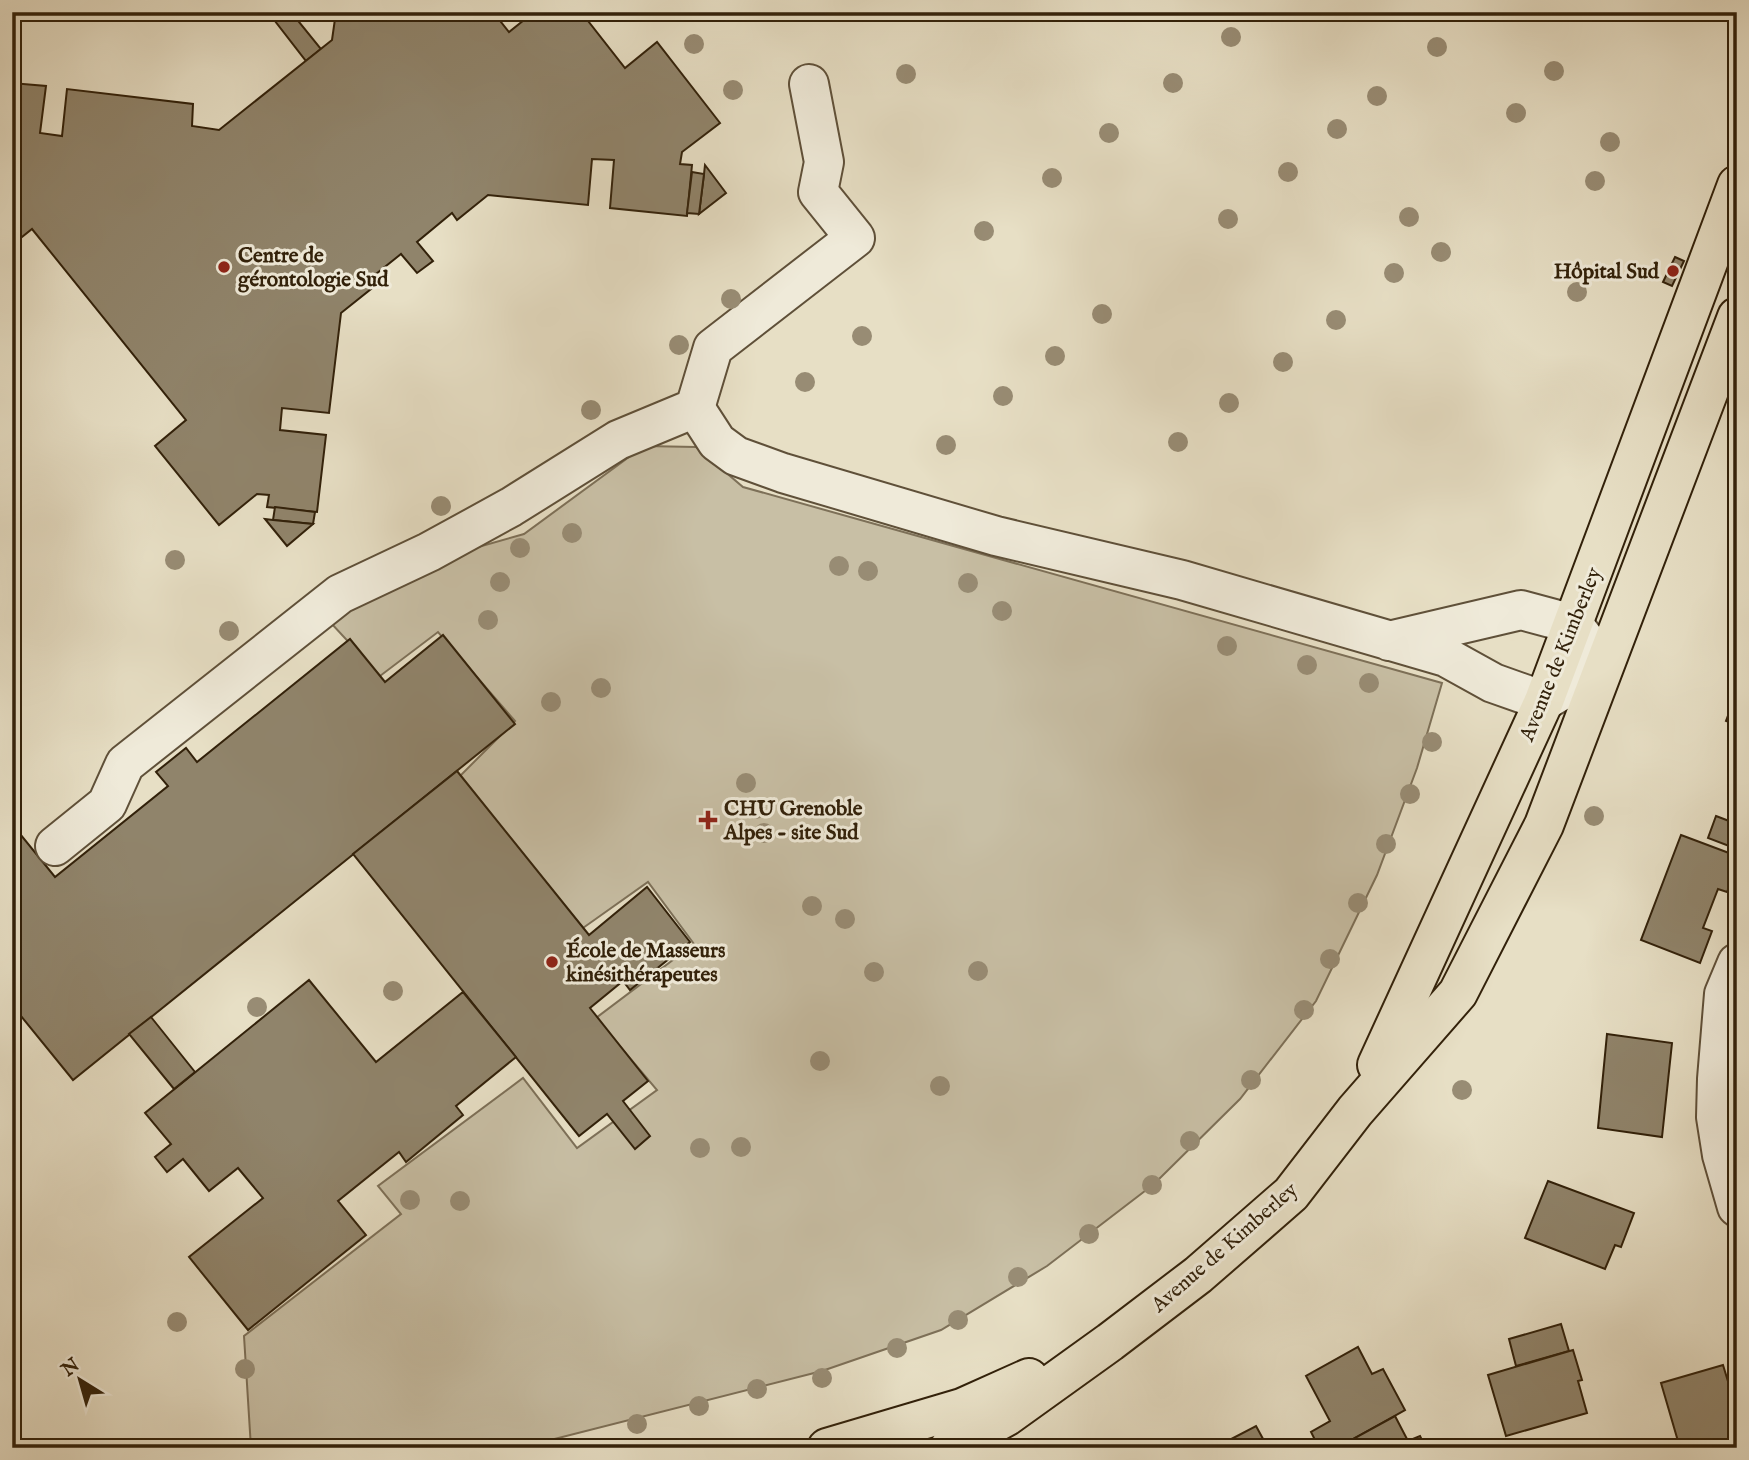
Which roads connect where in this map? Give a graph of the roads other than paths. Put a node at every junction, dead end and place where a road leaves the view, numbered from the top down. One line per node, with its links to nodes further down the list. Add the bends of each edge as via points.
1 (810, 83): 4 (street, via 824,162 818,192 855,238 713,348)
2 (1737, 185): 5 (main road, Avenue de Kimberley)
3 (1737, 317): 7 (main road, Avenue de Kimberley)
4 (695, 408): 6 (street, via 717,442 736,456 783,473 996,536 1182,580); 9 (street, via 618,440 476,526 340,594 125,764 107,804)
5 (1573, 624): 6 (street, via 1521,610); 7 (street); 8 (main road, Avenue de Kimberley)
6 (1389, 641): 8 (street, via 1446,657 1493,683)
7 (1604, 665): 8 (street); 11 (main road, Avenue de Kimberley, via 1544,825 1458,993)
8 (1544, 701): 11 (main road, Avenue de Kimberley)
9 (55, 846)
10 (1737, 962): 12 (street, via 1724,994 1716,1117)
11 (1355, 1111): 13 (main road, Avenue de Kimberley, via 1291,1194 1198,1275)
12 (1737, 1207)
13 (1110, 1342): 14 (main road, Avenue de Kimberley, via 962,1408); 15 (main road, Avenue de Kimberley, via 1007,1416)
14 (828, 1448)
15 (949, 1448)

